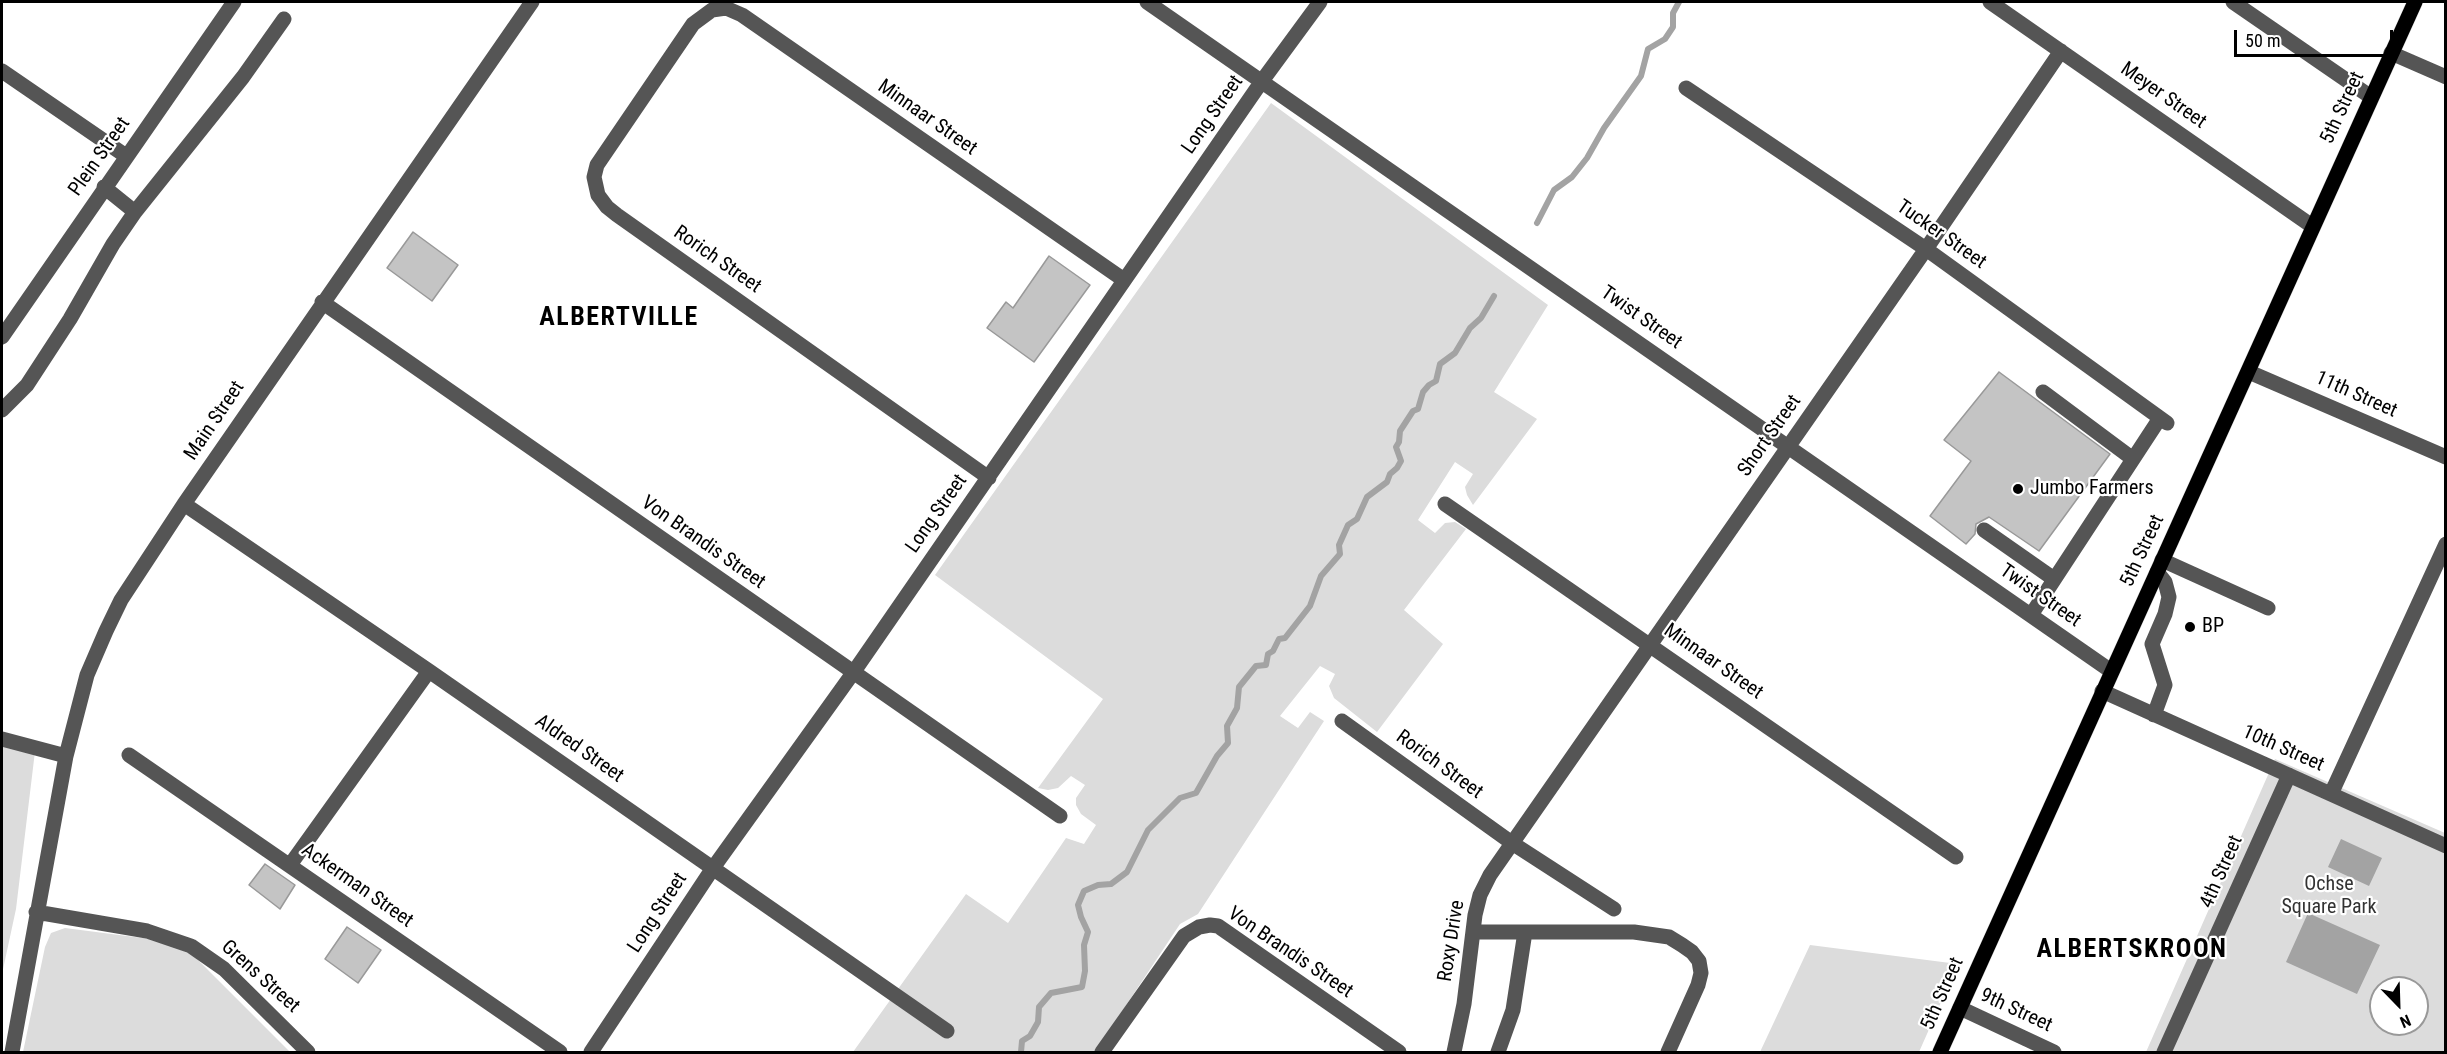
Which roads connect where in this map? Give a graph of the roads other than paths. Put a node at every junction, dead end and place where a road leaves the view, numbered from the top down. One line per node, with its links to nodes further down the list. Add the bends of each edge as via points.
1 (234, 2): 17 (street, Plein Street)
2 (532, 2): 23 (street, Main Street)
3 (1147, 2): 14 (street, Twist Street)
4 (1320, 2): 14 (street, Long Street)
5 (1990, 2): 10 (street, Meyer Street)
6 (2234, 2): 16 (street)
7 (2415, 2): 11 (main road, 5th Street)
8 (702, 16): 22 (street, Minnaar Street, via 726,8 742,15); 31 (street, Rorich Street, via 597,165 594,177 598,195 617,215)
9 (284, 19): 19 (street)
10 (2061, 51): 20 (street, Meyer Street); 21 (street, Short Street)
11 (2391, 52): 13 (street); 16 (main road, 5th Street)
12 (2, 70): 17 (street)
13 (2445, 77)
14 (1262, 81): 22 (street, Long Street); 28 (street, Twist Street)
15 (1686, 88): 21 (street, Tucker Street)
16 (2371, 97): 20 (main road, 5th Street)
17 (126, 156): 18 (street, Plein Street)
18 (104, 187): 19 (street); 24 (street, Plein Street)
19 (135, 212): 27 (street, via 33,375)
20 (2312, 226): 25 (main road, 5th Street)
21 (1926, 249): 28 (street, Short Street); 30 (street, Tucker Street, via 2164,420)
22 (1125, 280): 31 (street, Long Street)
23 (322, 302): 32 (street, Main Street); 43 (street, Von Brandis Street)
24 (2, 337)
25 (2249, 372): 29 (street, 11th Street); 36 (main road, 5th Street)
26 (2043, 392): 30 (street)
27 (2, 410)
28 (1789, 446): 39 (street, Twist Street); 40 (street, Short Street)
29 (2445, 457)
30 (2133, 459): 37 (street)
31 (989, 478): 43 (street, Long Street)
32 (184, 504): 41 (street, Aldred Street); 49 (street, Main Street, via 121,600 106,631 87,675)
33 (1445, 504): 40 (street, Minnaar Street)
34 (1984, 530): 37 (street)
35 (2445, 544): 51 (street)
36 (2160, 566): 38 (street); 42 (main road, 5th Street); 45 (street, via 2169,597 2152,644 2164,685)
37 (2054, 579): 39 (street)
38 (2268, 608)
39 (2031, 615): 42 (street, Twist Street)
40 (1652, 644): 53 (street, Short Street); 55 (street, Minnaar Street)
41 (429, 671): 56 (street); 57 (street, Aldred Street)
42 (2111, 671): 44 (main road, 5th Street)
43 (852, 673): 52 (street, Von Brandis Street); 57 (street, Long Street)
44 (2102, 691): 45 (street, 10th Street); 62 (main road, 5th Street)
45 (2154, 715): 50 (street, 10th Street)
46 (1342, 721): 53 (street, Rorich Street)
47 (2, 739): 49 (street)
48 (129, 755): 56 (street, Ackerman Street)
49 (66, 756): 59 (street, Main Street)
50 (2289, 775): 51 (street, 10th Street); 75 (street, 4th Street)
51 (2331, 794): 54 (street, 10th Street)
52 (1060, 816)
53 (1512, 843): 58 (street, Rorich Street); 60 (street, Roxy Drive, via 1480,895)
54 (2445, 846)
55 (1956, 857)
56 (290, 865): 66 (street, Ackerman Street)
57 (713, 868): 63 (street, Aldred Street); 67 (street, Long Street)
58 (1614, 909)
59 (36, 912): 64 (street, Main Street); 65 (street, Grens Street, via 147,932 191,946 224,969)
60 (1474, 932): 61 (street); 70 (street, Roxy Drive)
61 (1525, 932): 71 (street, via 1513,1010); 72 (street, via 1653,934 1669,937 1692,952 1701,973)
62 (1960, 1008): 73 (main road, 5th Street); 74 (street, 9th Street)
63 (947, 1031)
64 (12, 1053)
65 (309, 1053)
66 (560, 1053)
67 (591, 1053)
68 (1102, 1053): 69 (street, Von Brandis Street, via 1184,936 1210,925)
69 (1399, 1053)
70 (1454, 1053)
71 (1498, 1053)
72 (1668, 1053)
73 (1940, 1053)
74 (2054, 1053)
75 (2164, 1053)

